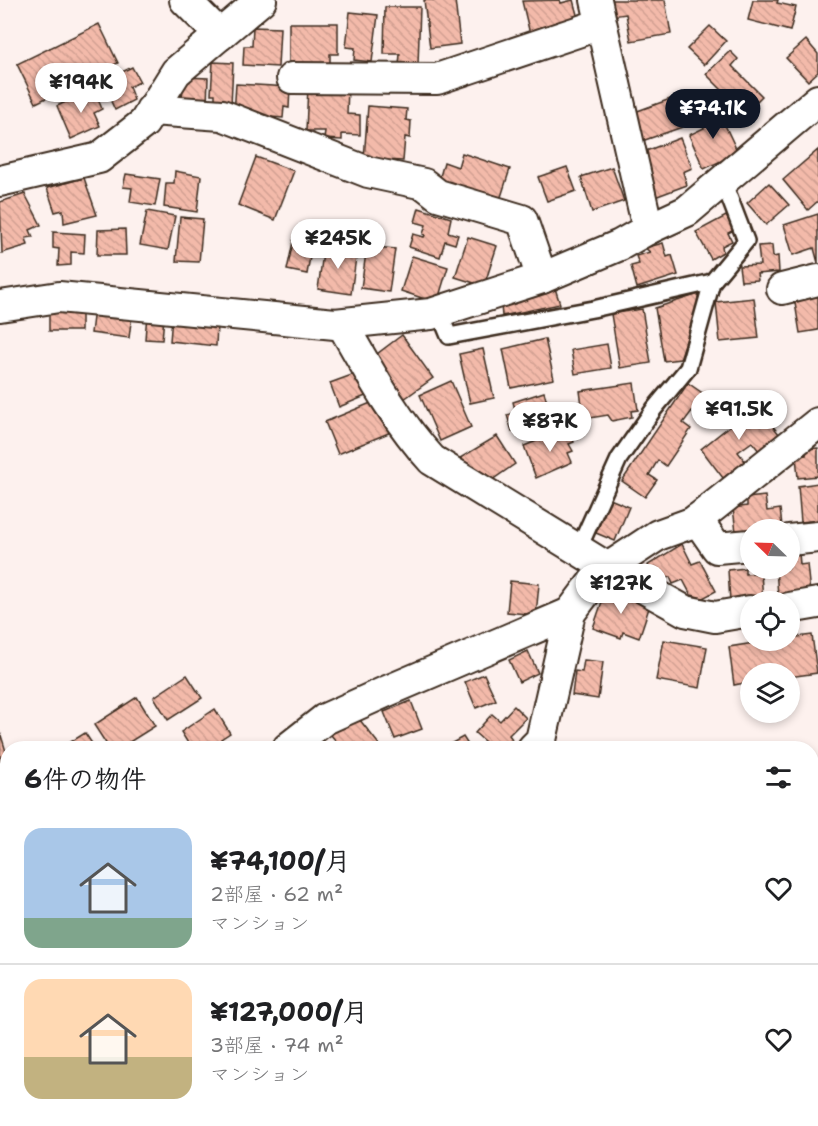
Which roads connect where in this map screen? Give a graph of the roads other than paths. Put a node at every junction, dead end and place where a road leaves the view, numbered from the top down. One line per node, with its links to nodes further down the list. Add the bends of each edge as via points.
1 (261, 0): 3 (street)
2 (599, 12): 4 (street, via 437,79); 9 (street)
3 (205, 20): 6 (street)
4 (292, 78)
5 (818, 100): 8 (street)
6 (151, 110): 7 (street, via 144,123 99,158); 10 (street, via 222,115 368,172 424,184 438,195 522,220)
7 (0, 181)
8 (723, 181): 9 (street, via 687,211); 12 (lane, via 746,241)
9 (648, 229): 10 (street)
10 (542, 278): 15 (street)
11 (818, 280): 13 (street)
12 (712, 282): 15 (lane, via 449,336); 22 (lane, via 688,368 619,459)
13 (782, 289)
14 (0, 306): 16 (street, via 59,297)
15 (439, 312): 16 (street)
16 (342, 324): 22 (street, via 411,437 432,460)
17 (818, 423): 18 (street)
18 (697, 519): 21 (street, via 717,548); 23 (street, via 658,535)
19 (818, 537): 20 (street)
20 (800, 539)
21 (740, 545)
22 (578, 550): 23 (street)
23 (608, 568): 26 (street); 27 (street, via 685,611 714,617)
24 (818, 603): 25 (street)
25 (800, 606)
26 (570, 613): 28 (street, via 326,719); 29 (street)
27 (740, 613)
28 (297, 741)
29 (540, 741)

